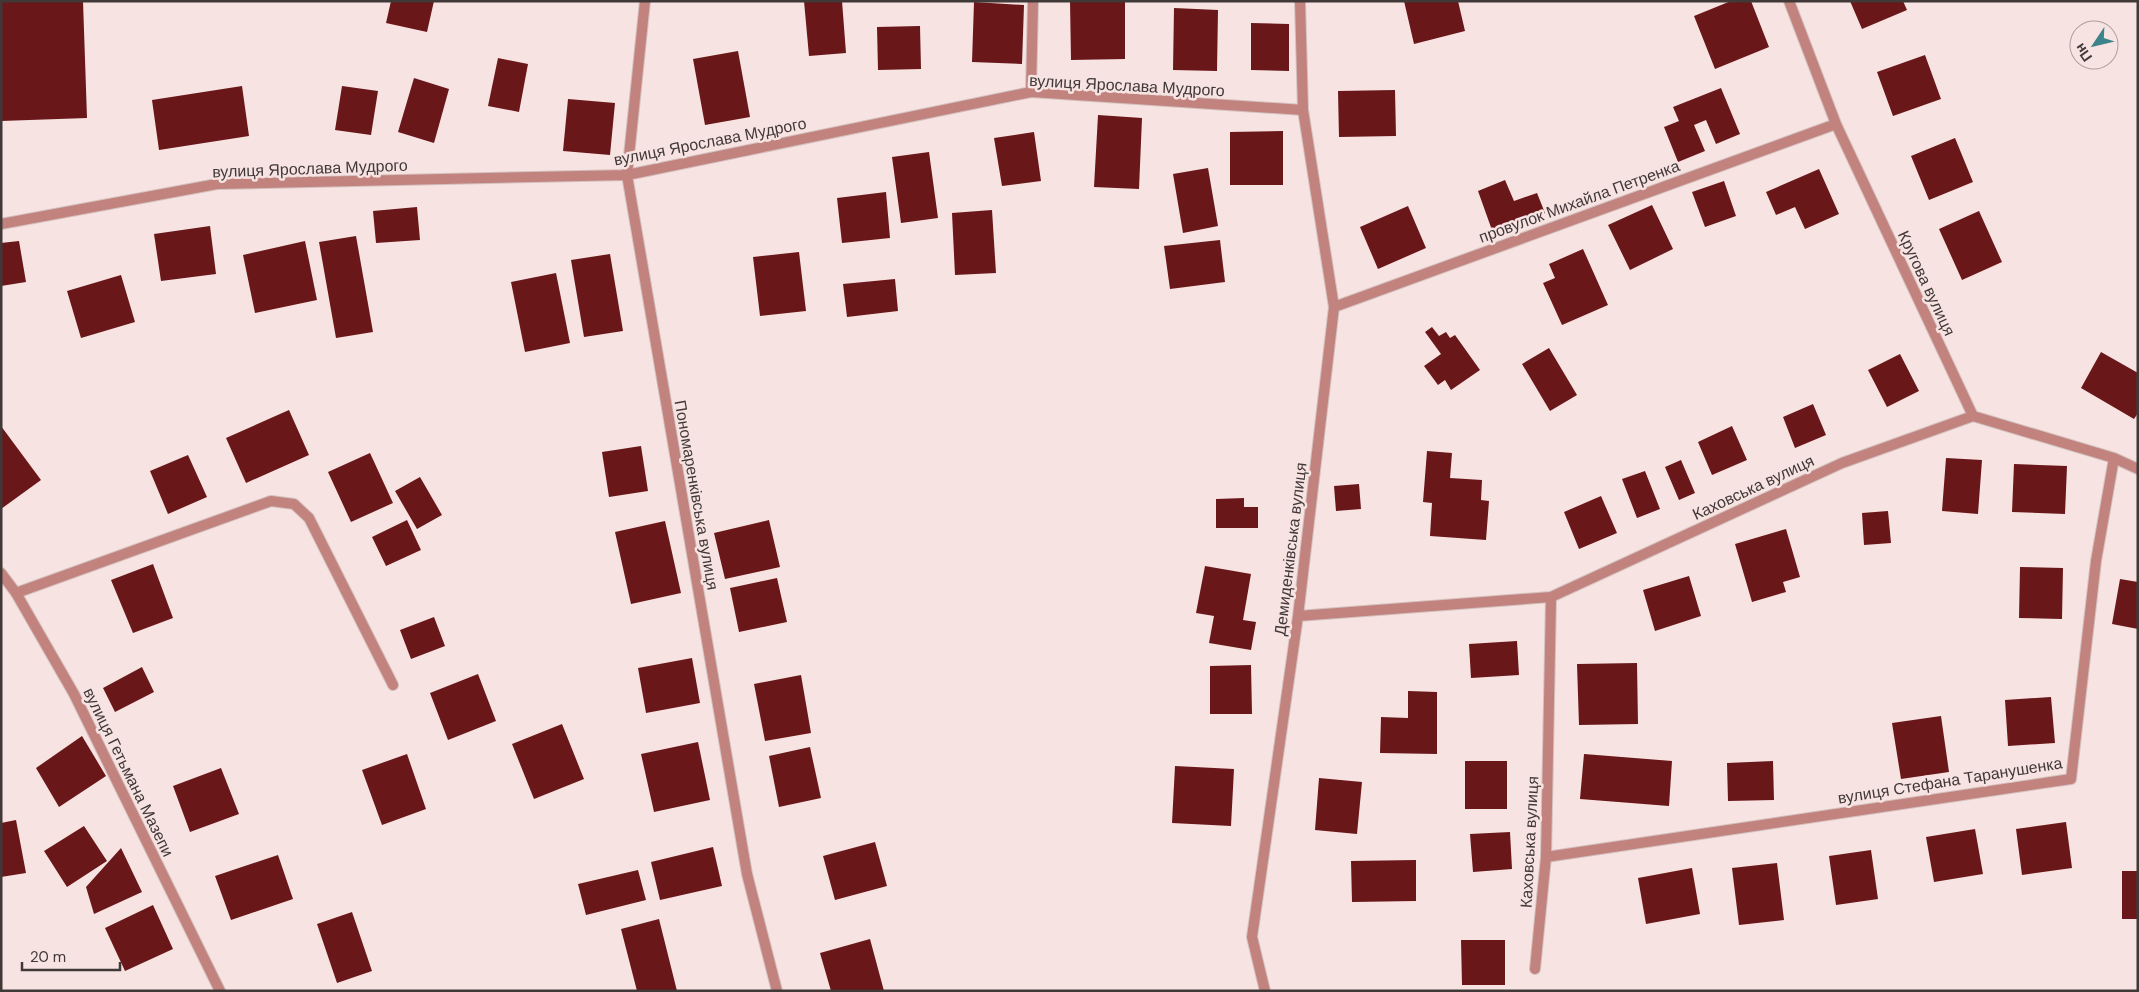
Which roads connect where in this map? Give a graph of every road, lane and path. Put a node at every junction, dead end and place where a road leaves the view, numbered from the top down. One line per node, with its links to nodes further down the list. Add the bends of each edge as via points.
1 (645, 1): 8 (street, Пономаренківська вулиця)
2 (1033, 1): 5 (street)
3 (1300, 1): 6 (street, Демиденківська вулиця)
4 (1789, 1): 7 (street, Кругова вулиця)
5 (1031, 92): 6 (street, вулиця Ярослава Мудрого); 8 (street, вулиця Ярослава Мудрого)
6 (1303, 110): 10 (street, Демиденківська вулиця)
7 (1836, 124): 10 (street, провулок Михайла Петренка); 11 (street, Кругова вулиця)
8 (627, 175): 9 (street, вулиця Ярослава Мудрого, via 217,184); 22 (street, Пономаренківська вулиця, via 747,874)
9 (1, 224)
10 (1334, 307): 17 (street, Демиденківська вулиця)
11 (1973, 416): 12 (street); 16 (street, Каховська вулиця, via 1842,463)
12 (2114, 458): 13 (street); 19 (street, вулиця Стефана Таранушенка, via 2096,561 2071,779)
13 (2138, 469)
14 (1, 573): 15 (street, вулиця Гетьмана Мазепи)
15 (16, 593): 18 (street, via 272,501 294,504 309,518); 21 (street, вулиця Гетьмана Мазепи, via 74,694)
16 (1551, 597): 17 (street, Каховська вулиця); 19 (street, Каховська вулиця)
17 (1298, 616): 23 (street, Демиденківська вулиця, via 1252,937)
18 (392, 685)
19 (1546, 857): 20 (street, Каховська вулиця)
20 (1535, 969)
21 (220, 991)
22 (777, 991)
23 (1265, 991)

